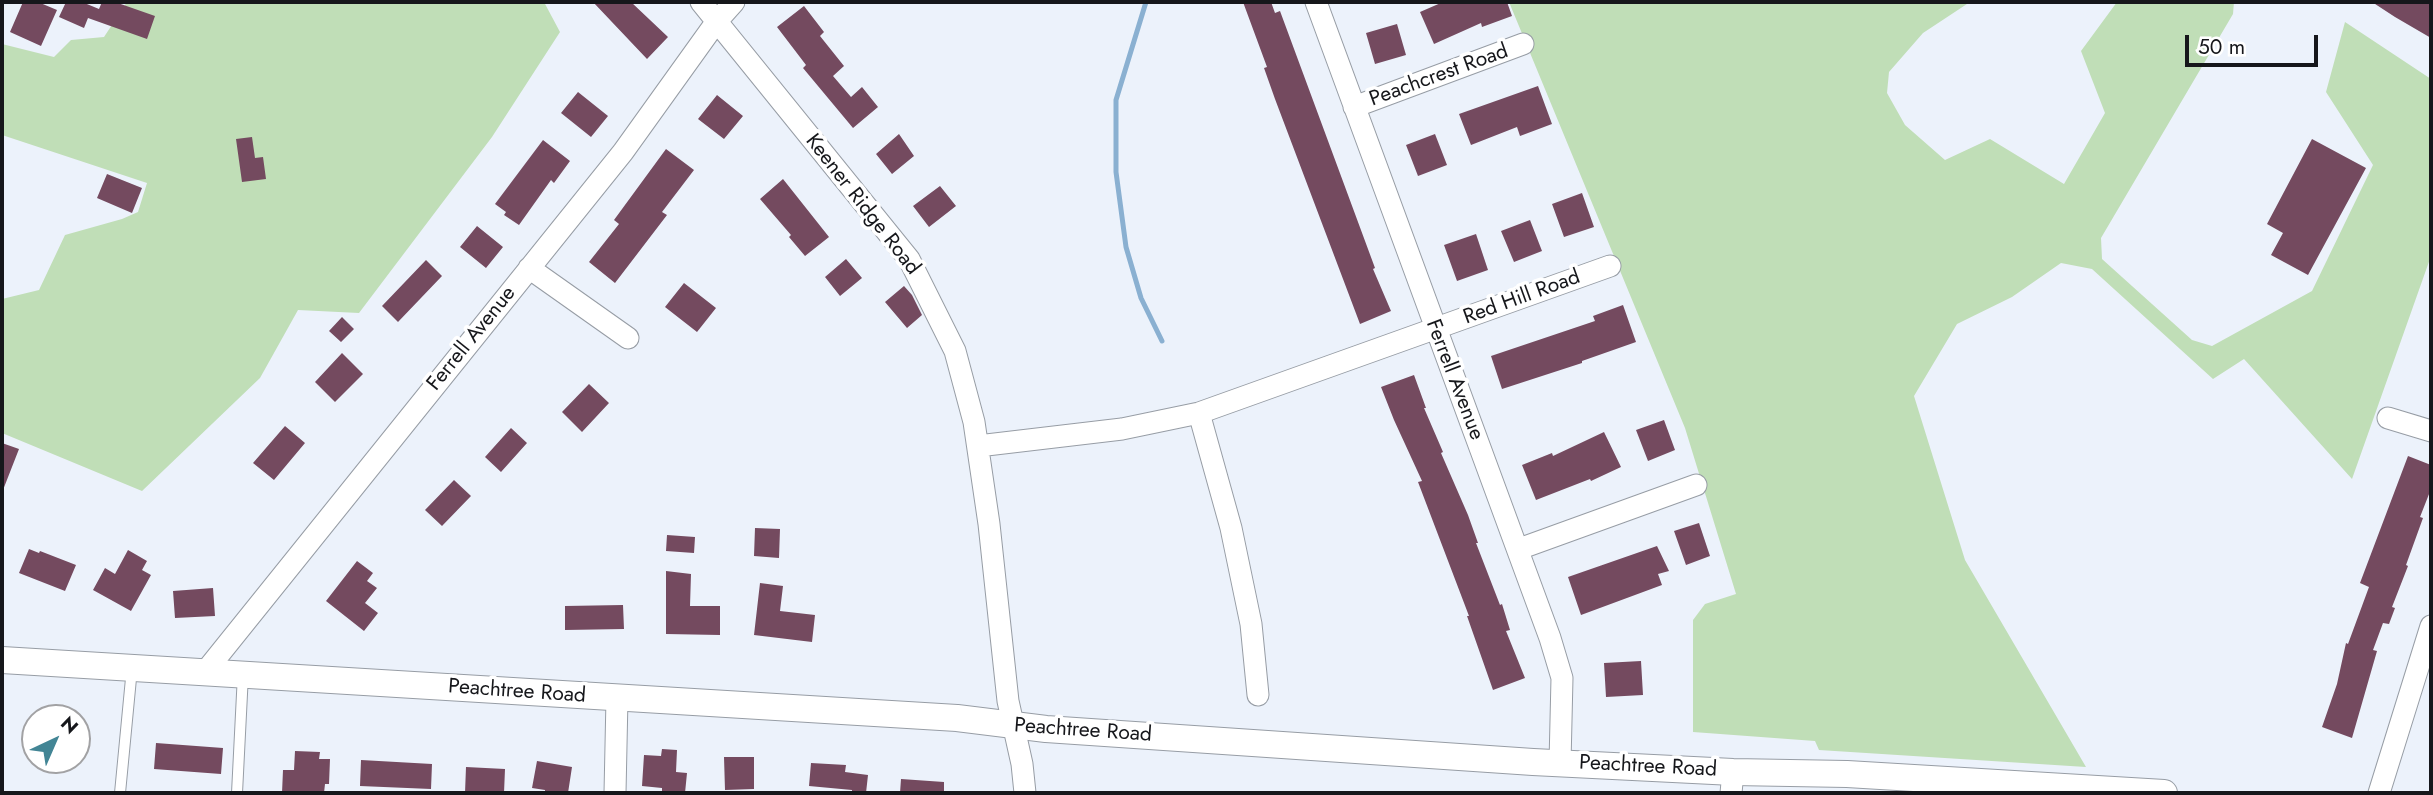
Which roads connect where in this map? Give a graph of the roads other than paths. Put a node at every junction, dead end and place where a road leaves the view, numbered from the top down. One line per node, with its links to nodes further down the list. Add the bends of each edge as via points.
1 (701, 2): 4 (street, Keener Ridge Road)
2 (734, 2): 4 (street, Ferrell Avenue)
3 (1315, 2): 6 (street, Ferrell Avenue)
4 (717, 21): 8 (street, Ferrell Avenue, via 623,152); 14 (street, Keener Ridge Road, via 909,259 955,351)
5 (1523, 44): 6 (street, Peachcrest Road)
6 (1354, 107): 9 (street, Ferrell Avenue)
7 (1610, 266): 9 (street, Red Hill Road)
8 (529, 268): 10 (street); 20 (street, Ferrell Avenue)
9 (1435, 330): 11 (street, Red Hill Road); 16 (street, Ferrell Avenue)
10 (628, 338)
11 (1199, 413): 14 (street, Red Hill Road, via 1122,429); 22 (street, via 1231,528 1251,624)
12 (2388, 418): 13 (street)
13 (2431, 431)
14 (978, 446): 24 (street, Keener Ridge Road)
15 (1696, 485): 16 (street)
16 (1519, 549): 25 (street, Ferrell Avenue, via 1562,678)
17 (2431, 626): 32 (street)
18 (2, 660): 19 (street, Peachtree Road)
19 (132, 668): 20 (street, Peachtree Road); 27 (lane)
20 (205, 672): 21 (street, Peachtree Road)
21 (243, 674): 23 (street, Peachtree Road); 28 (lane)
22 (1258, 695)
23 (617, 698): 24 (street, Peachtree Road, via 957,718); 29 (street)
24 (1012, 726): 25 (street, Peachtree Road); 30 (street, Keener Ridge Road)
25 (1560, 763): 26 (street, Peachtree Road)
26 (1732, 782): 31 (street, Peachtree Road, via 1847,774)
27 (120, 793)
28 (237, 793)
29 (615, 793)
30 (1025, 793)
31 (2164, 793)
32 (2379, 793)

